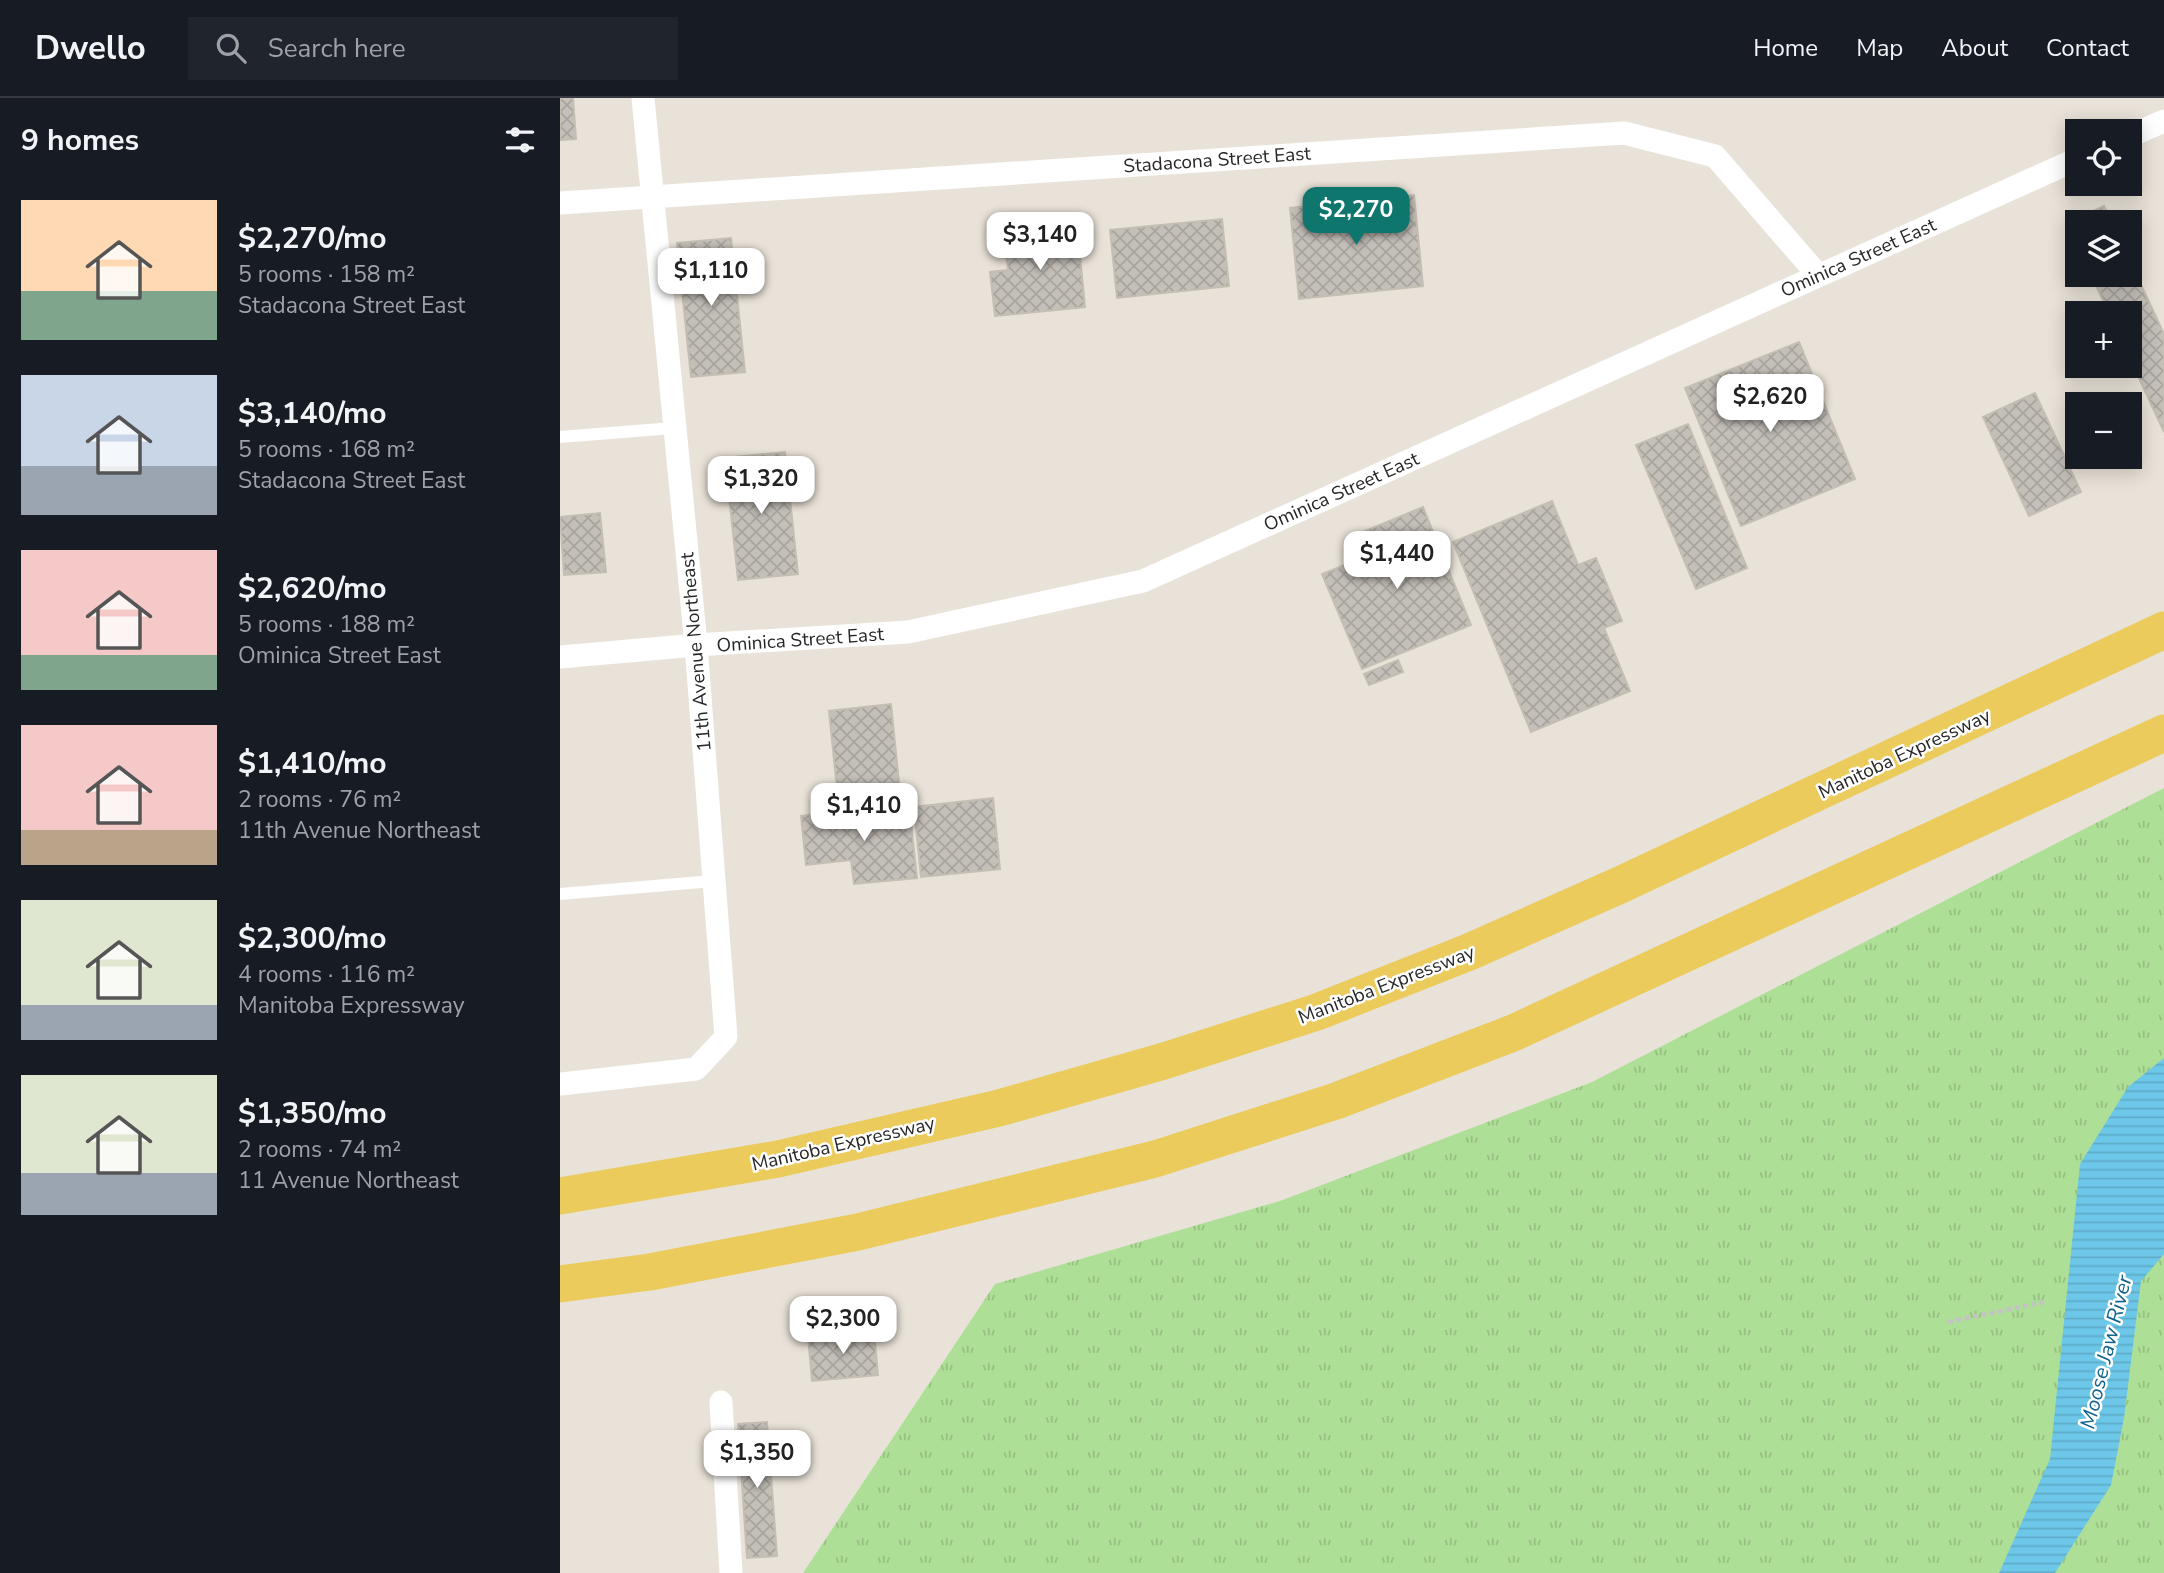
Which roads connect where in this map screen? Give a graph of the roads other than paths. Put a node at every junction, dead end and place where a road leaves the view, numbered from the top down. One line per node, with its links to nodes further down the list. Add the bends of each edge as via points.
1 (642, 98): 5 (street, 11th Avenue Northeast)
2 (2164, 121): 3 (street)
3 (2142, 131)
4 (2065, 164): 7 (street, Ominica Street East)
5 (652, 195): 6 (street, Stadacona Street East); 7 (street, Stadacona Street East, via 1623,133 1715,156); 8 (street, 11th Avenue Northeast)
6 (560, 203)
7 (1818, 275): 11 (street, Ominica Street East, via 1143,581 908,632)
8 (673, 428): 9 (lane); 11 (street, 11th Avenue Northeast)
9 (560, 437)
10 (2164, 630): 17 (main road, Manitoba Expressway, via 1620,886 1317,1012 1164,1062 986,1111 778,1159)
11 (696, 645): 12 (street, Ominica Street East); 14 (street, 11th Avenue Northeast)
12 (560, 657)
13 (2164, 733): 18 (main road, via 1513,1033 1336,1101 1155,1159 871,1229 650,1272)
14 (713, 881): 15 (lane); 16 (street, 11th Avenue Northeast, via 726,1037 696,1069)
15 (560, 894)
16 (560, 1083)
17 (560, 1196)
18 (560, 1284)
19 (721, 1402): 20 (street)
20 (731, 1573)

